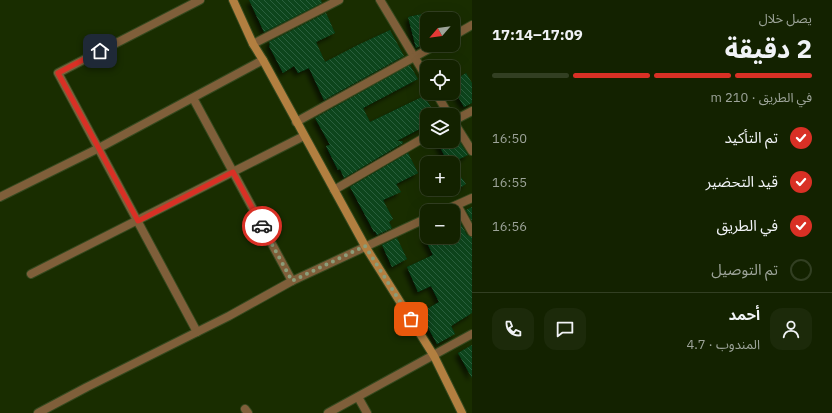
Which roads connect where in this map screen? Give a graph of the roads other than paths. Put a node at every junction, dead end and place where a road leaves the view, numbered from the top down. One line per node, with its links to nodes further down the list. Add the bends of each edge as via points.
1 (200, 0): 19 (street, via 58,73)
2 (232, 0): 7 (street)
3 (339, 0): 7 (street)
4 (380, 0): 9 (street)
5 (472, 25): 6 (street)
6 (460, 32)
7 (253, 44): 10 (street)
8 (423, 52): 9 (street)
9 (414, 57): 11 (street); 15 (street)
10 (263, 60): 12 (street); 15 (street)
11 (420, 67)
12 (193, 98): 19 (street); 21 (street)
13 (472, 111): 14 (street)
14 (460, 117)
15 (296, 122): 17 (street)
16 (460, 132): 20 (street)
17 (304, 136): 21 (street); 22 (street)
18 (420, 140): 22 (street)
19 (99, 148): 23 (street); 27 (street)
20 (472, 150)
21 (233, 172): 27 (street); 32 (street)
22 (334, 190): 30 (street)
23 (0, 197)
24 (472, 198): 25 (street)
25 (459, 204)
26 (460, 210): 29 (street)
27 (138, 221): 31 (street); 33 (street)
28 (420, 221): 30 (street)
29 (472, 232)
30 (365, 246): 32 (street); 35 (street)
31 (31, 274)
32 (292, 281): 33 (street)
33 (197, 332): 37 (street)
34 (472, 334): 35 (street)
35 (434, 356): 36 (street); 40 (street)
36 (358, 397): 38 (street); 39 (street)
37 (38, 413)
38 (328, 413)
39 (367, 413)
40 (462, 413)

